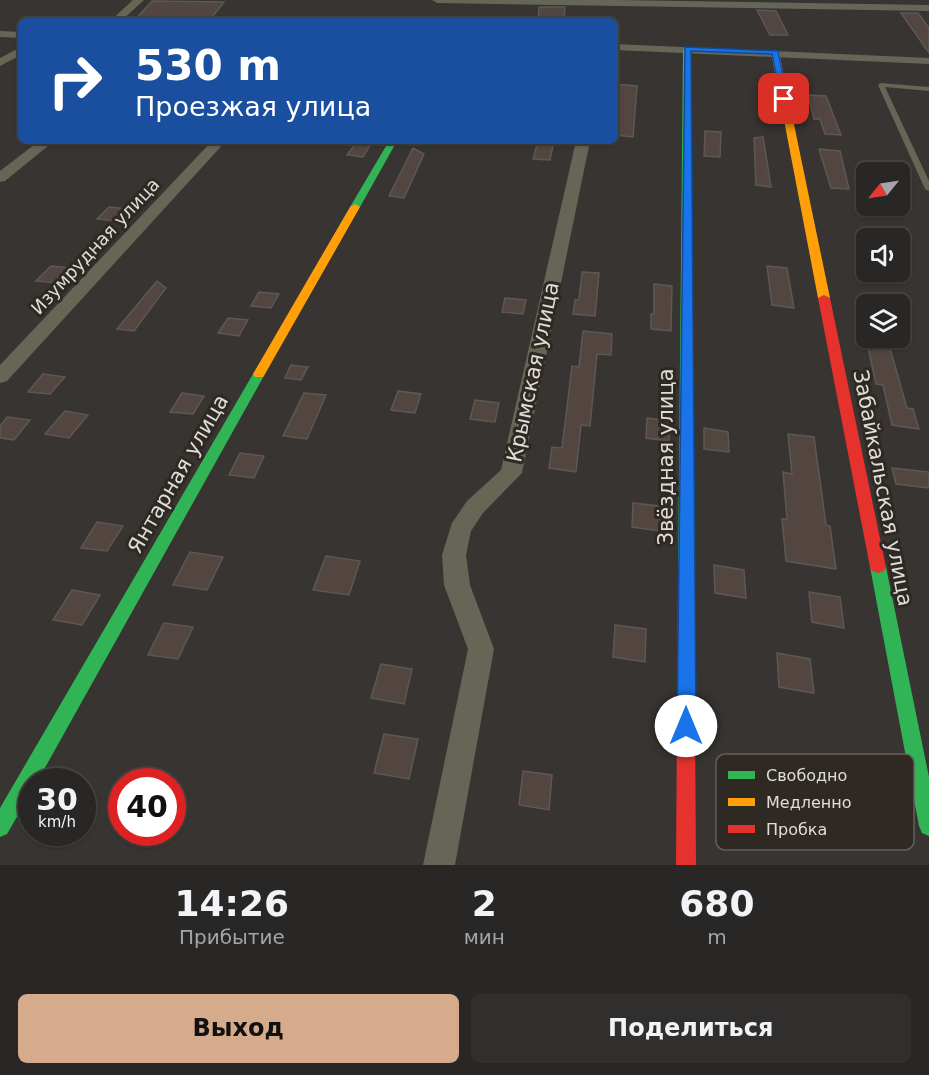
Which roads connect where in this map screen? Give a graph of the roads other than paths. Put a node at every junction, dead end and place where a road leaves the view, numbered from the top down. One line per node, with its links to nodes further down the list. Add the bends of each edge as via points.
1 (139, 0): 4 (street)
2 (437, 0): 3 (street)
3 (929, 8)
4 (118, 18)
5 (0, 34): 6 (street)
6 (18, 35)
7 (618, 47): 8 (street)
8 (687, 49): 10 (street); 24 (street, Звёздная улица)
9 (18, 52): 12 (street)
10 (775, 52): 11 (street); 21 (street, Забайкальская улица)
11 (929, 61)
12 (0, 63)
13 (929, 89): 19 (lane, via 881,85)
14 (43, 144): 18 (street)
15 (216, 144): 20 (street, Изумрудная улица)
16 (391, 144): 22 (street, Янтарная улица)
17 (581, 144): 23 (street, Крымская улица, via 511,473 475,507 460,530 454,555 457,585 481,649)
18 (0, 178)
19 (929, 189)
20 (0, 377)
21 (929, 826)
22 (0, 827)
23 (439, 865)
24 (686, 865)

